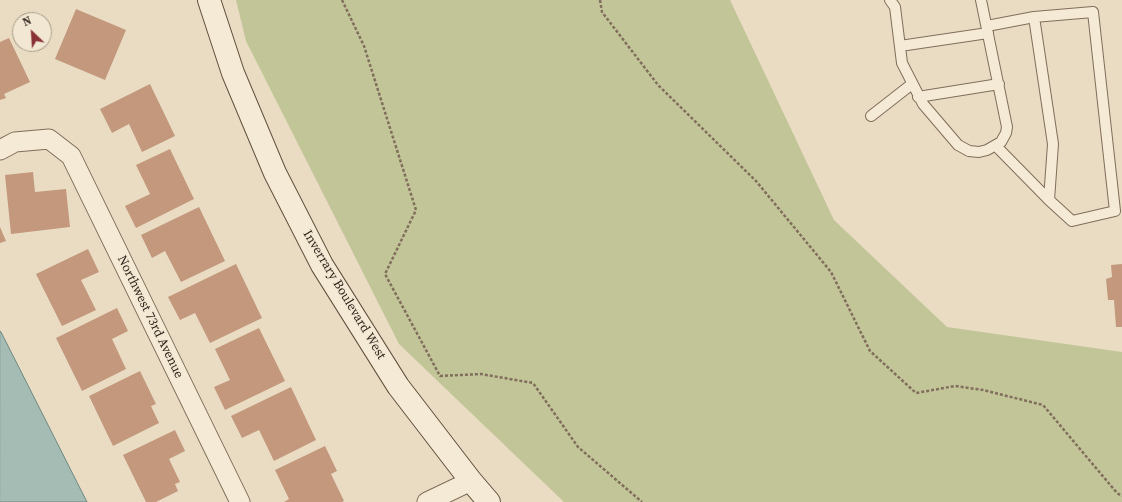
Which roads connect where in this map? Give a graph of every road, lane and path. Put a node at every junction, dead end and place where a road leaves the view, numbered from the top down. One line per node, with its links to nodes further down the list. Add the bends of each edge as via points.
1 (210, 0): 16 (street, Inverrary Boulevard West, via 233,73 275,172 322,265 398,386)
2 (342, 0): 21 (path, via 364,46 416,210 385,274 440,376 481,374 533,384 578,447)
3 (600, 0): 17 (path, via 602,12 658,85 756,181 831,272 870,352 916,393 955,386 1043,405)
4 (890, 0): 8 (lane, via 895,7)
5 (981, 0): 7 (lane)
6 (1034, 17): 7 (lane); 15 (lane, via 1053,144); 15 (lane, via 1093,12 1116,211 1072,221)
7 (987, 30): 8 (lane); 10 (lane)
8 (900, 46): 9 (lane, via 902,63)
9 (912, 84): 11 (lane); 12 (lane)
10 (999, 84): 11 (lane); 13 (lane, via 1007,127 1004,138)
11 (918, 97): 13 (lane, via 958,145 979,152)
12 (871, 116)
13 (996, 146): 15 (lane)
14 (0, 150): 18 (street, Northwest 73rd Avenue, via 15,142 49,139 71,156)
15 (1049, 200)
16 (471, 481): 19 (street); 20 (street, Inverrary Boulevard West)
17 (1122, 496)
18 (240, 502)
19 (427, 502)
20 (489, 502)
21 (642, 502)

